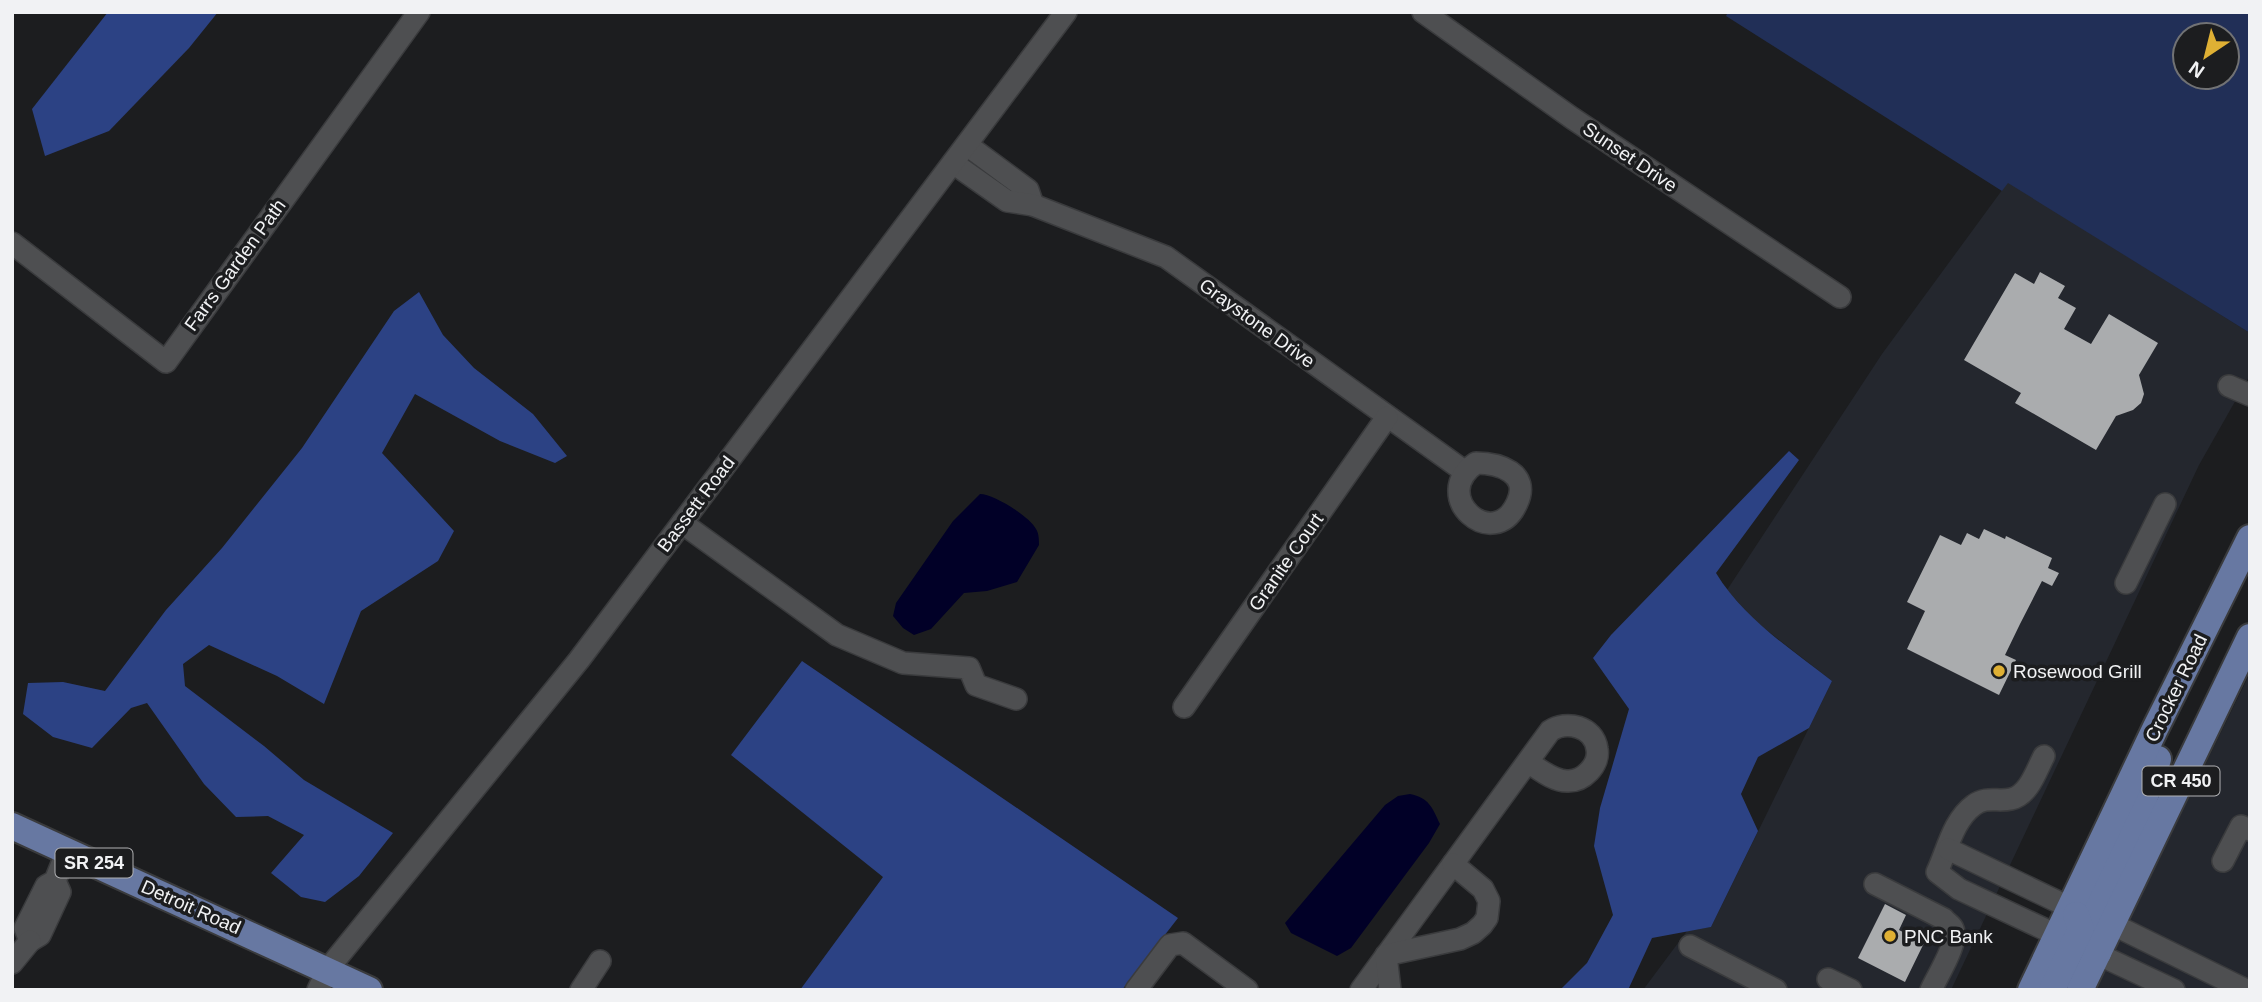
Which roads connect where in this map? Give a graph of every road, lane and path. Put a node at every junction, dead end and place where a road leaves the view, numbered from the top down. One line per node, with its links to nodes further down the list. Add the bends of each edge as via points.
1 (419, 12): 7 (street, Farrs Garden Path, via 166,362)
2 (1066, 12): 4 (street, Bassett Road)
3 (1423, 12): 8 (street, Sunset Drive)
4 (967, 145): 5 (street, Bassett Road); 6 (street, via 1028,190)
5 (953, 163): 6 (street, Graystone Drive, via 1007,201); 14 (street, Bassett Road)
6 (1033, 205): 11 (street, Graystone Drive, via 1166,257)
7 (12, 243)
8 (1840, 297)
9 (2229, 386): 10 (street)
10 (2250, 396)
11 (1387, 417): 12 (street, Graystone Drive); 21 (street, Granite Court)
12 (1464, 471)
13 (2165, 504): 16 (street)
14 (682, 523): 20 (street, via 837,635 903,663 969,668 976,685); 38 (street, Bassett Road, via 579,660)
15 (2250, 538): 31 (main road, Crocker Road / CR 450, via 2169,702)
16 (2126, 583)
17 (2250, 638): 19 (main road, Crocker Road / CR 450)
18 (2250, 668): 19 (street)
19 (2226, 685): 31 (main road, Crocker Road / CR 450)
20 (1016, 699)
21 (1184, 706)
22 (2043, 756): 26 (street, via 2024,793 1974,805 1962,818)
23 (1528, 762): 29 (street)
24 (12, 826): 27 (main road, Detroit Road / SR 254)
25 (2250, 830): 28 (street, via 2241,825)
26 (1948, 849): 31 (street); 32 (street, via 1937,873 1959,889)
27 (67, 851): 36 (street, via 55,881 46,886 25,928 30,941); 38 (main road, Detroit Road / SR 254)
28 (2223, 861)
29 (1454, 864): 34 (street); 34 (street, via 1483,889 1489,901 1488,918 1460,939)
30 (1875, 884): 47 (street, via 1953,928 1955,937)
31 (2091, 915): 32 (main road, Crocker Road / CR 450); 32 (main road, via 2081,924); 52 (street)
32 (2077, 944): 48 (main road, Crocker Road / CR 450); 49 (main road); 50 (main road, Crocker Road / CR 450); 51 (street)
33 (1690, 946): 45 (street)
34 (1386, 955): 43 (street); 44 (street)
35 (600, 961): 40 (street)
36 (12, 963)
37 (1828, 979): 46 (street)
38 (323, 980): 39 (main road, Detroit Road / SR 254)
39 (369, 990)
40 (581, 990)
41 (1136, 990): 42 (street, via 1170,945 1184,943)
42 (1247, 990)
43 (1360, 990)
44 (1390, 990)
45 (1776, 990)
46 (1851, 990)
47 (1931, 990)
48 (2031, 990)
49 (2052, 990)
50 (2080, 990)
51 (2174, 990)
52 (2246, 990)

